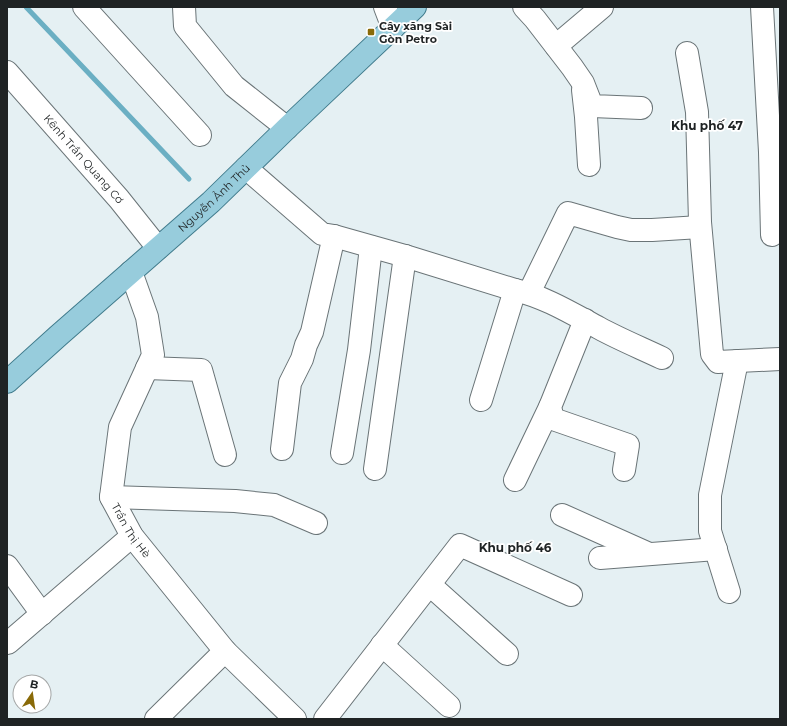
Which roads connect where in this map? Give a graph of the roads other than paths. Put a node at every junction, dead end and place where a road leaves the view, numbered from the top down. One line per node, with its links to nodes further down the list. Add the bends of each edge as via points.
1 (84, 7): 16 (street)
2 (184, 7): 15 (street, via 185,26 234,86)
3 (385, 7): 8 (street)
4 (415, 7): 8 (main road, Nguyễn Ảnh Thủ)
5 (524, 7): 9 (street)
6 (602, 7): 9 (street)
7 (768, 12): 13 (street)
8 (393, 28): 15 (main road, Nguyễn Ảnh Thủ)
9 (556, 46): 12 (street)
10 (687, 53): 19 (street, via 697,112)
11 (7, 72): 23 (street, Kênh Trần Quang Cơ, via 119,199)
12 (583, 83): 14 (street, via 592,106); 17 (street)
13 (773, 92): 20 (street, via 770,152)
14 (641, 108)
15 (287, 128): 18 (main road, Nguyễn Ảnh Thủ)
16 (200, 135)
17 (589, 165)
18 (246, 168): 21 (street, via 322,234); 23 (main road, Nguyễn Ảnh Thủ)
19 (700, 226): 26 (street, via 631,230 568,213); 30 (street, via 712,354 718,362)
20 (772, 235)
21 (334, 236): 22 (street); 35 (street, via 312,332 290,383)
22 (371, 247): 24 (street); 36 (street, via 359,350)
23 (158, 248): 25 (main road, Nguyễn Ảnh Thủ)
24 (405, 256): 26 (street); 38 (street)
25 (131, 272): 31 (street, Trần Thị Hè, via 147,317 153,355); 32 (main road, Nguyễn Ảnh Thủ)
26 (522, 292): 27 (street, via 549,301); 33 (street)
27 (585, 320): 28 (street); 34 (street)
28 (662, 358)
29 (780, 359): 30 (street)
30 (738, 361): 45 (street, via 710,495 710,531)
31 (147, 368): 37 (street, via 201,370); 41 (street, Trần Thị Hè, via 120,427)
32 (7, 382)
33 (481, 400)
34 (550, 407): 39 (street, via 554,419 628,445); 40 (street)
35 (282, 449)
36 (342, 453)
37 (225, 455)
38 (375, 469)
39 (624, 470)
40 (515, 480)
41 (111, 497): 43 (street, via 235,501 274,506); 44 (street, Trần Thị Hè)
42 (562, 515): 46 (street)
43 (316, 522)
44 (132, 536): 52 (street); 55 (street, Trần Thị Hè)
45 (716, 549): 46 (street); 50 (street)
46 (650, 554): 47 (street)
47 (600, 558)
48 (7, 566): 52 (street)
49 (430, 584): 51 (street, via 460,545); 54 (street); 56 (street)
50 (729, 592)
51 (571, 595)
52 (42, 614): 53 (street)
53 (8, 643)
54 (382, 645): 57 (street); 60 (street)
55 (225, 651): 58 (street); 59 (street, Trần Thị Hè)
56 (507, 654)
57 (449, 706)
58 (156, 719)
59 (295, 719)
60 (325, 719)

